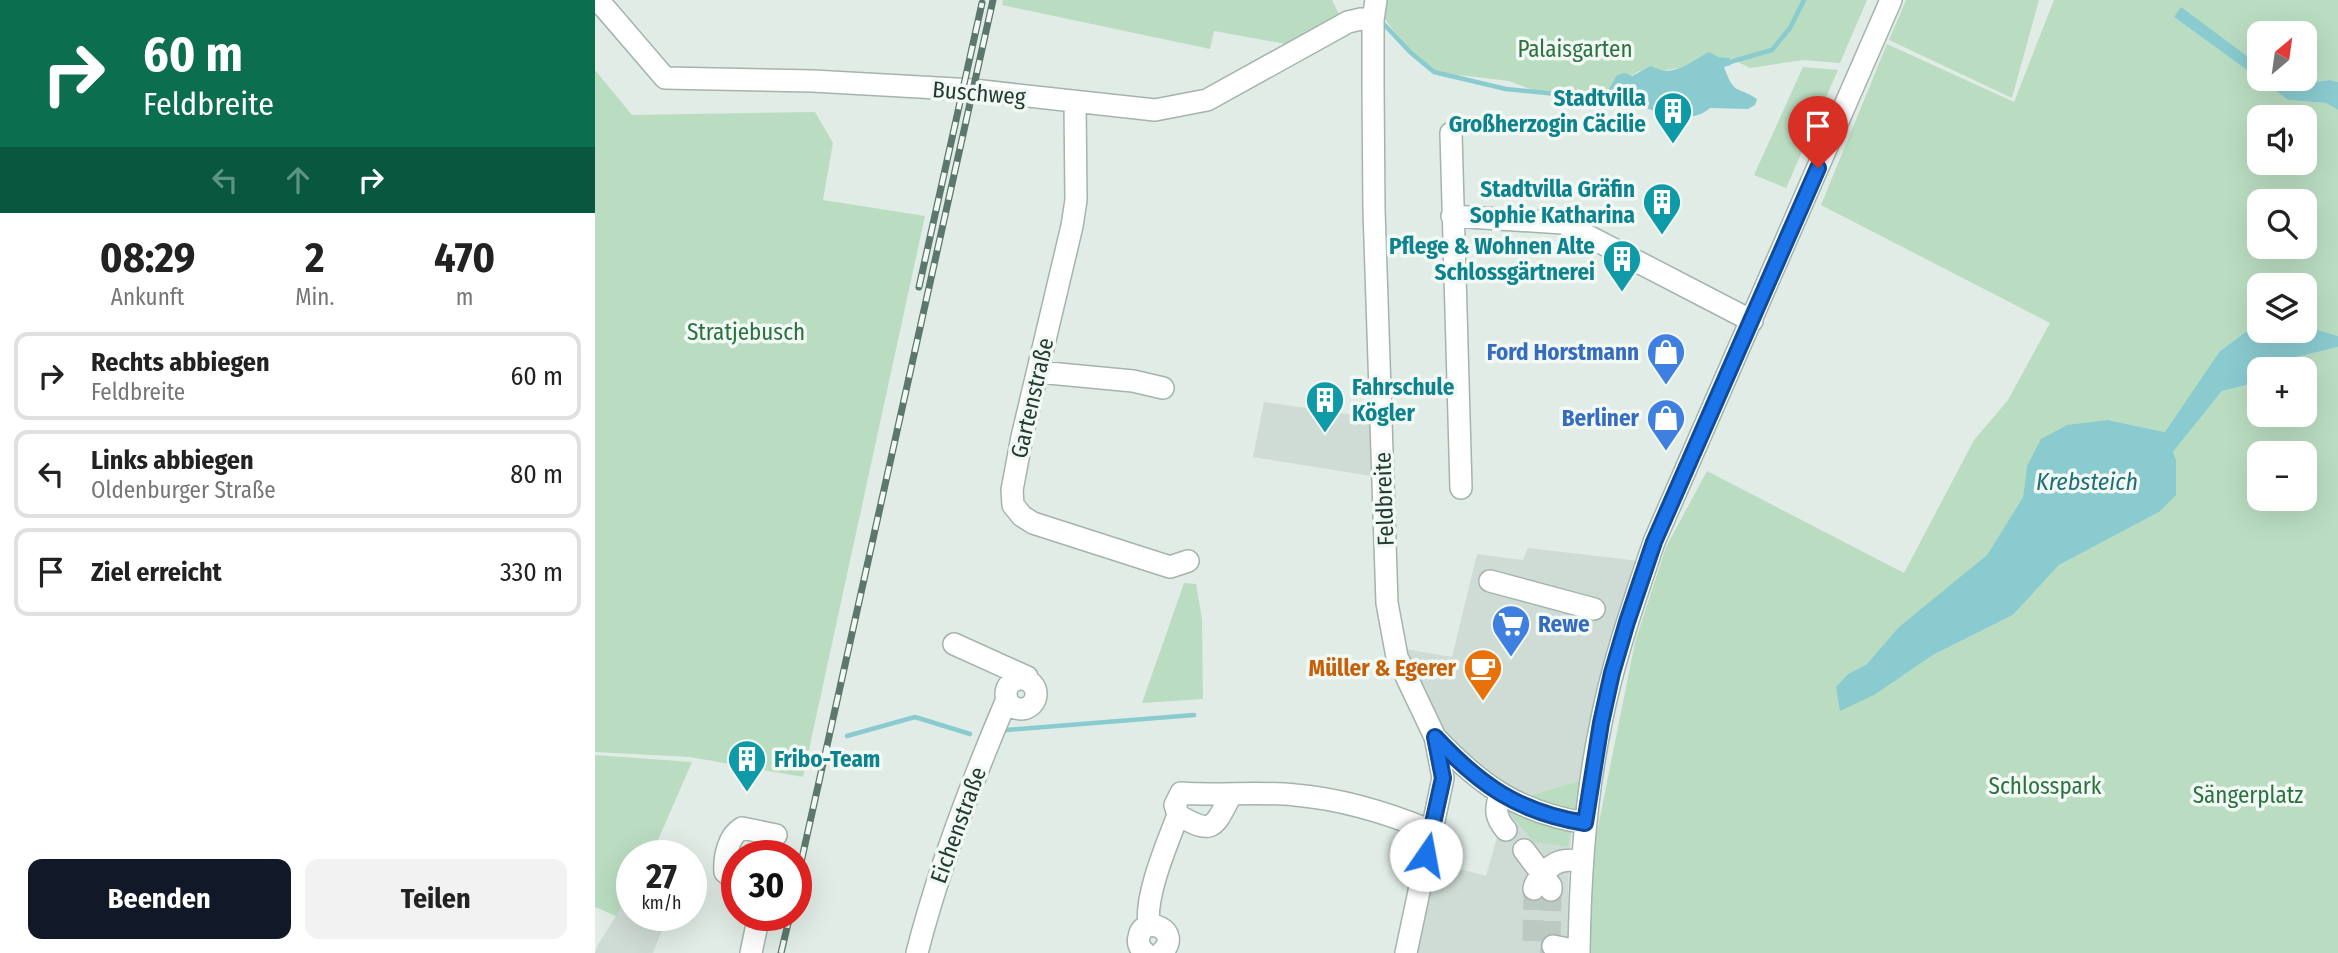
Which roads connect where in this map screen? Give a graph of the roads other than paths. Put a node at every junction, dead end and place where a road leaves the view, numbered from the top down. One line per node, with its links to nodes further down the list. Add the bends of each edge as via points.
1 (598, 0): 4 (street, Buschweg, via 665,78 962,89)
2 (1891, 0): 7 (street)
3 (1375, 10): 4 (street, Buschweg, via 1207,100 1155,110); 15 (street, Feldbreite, via 1374,211 1387,604 1397,657)
4 (1075, 103): 8 (street, Gartenstraße, via 1076,200)
5 (1451, 133): 6 (street)
6 (1453, 216): 7 (street, via 1563,223); 10 (street)
7 (1752, 321): 19 (street, via 1654,542 1627,622 1601,723)
8 (1038, 372): 9 (street); 11 (street, Gartenstraße, via 1012,490 1013,505 1022,516 1045,528 1170,567)
9 (1163, 388)
10 (1461, 488)
11 (1188, 561)
12 (1490, 581): 13 (street)
13 (1594, 609)
14 (954, 644): 31 (street, Eichenstraße, via 1028,680 1020,678 1007,688 1007,699 928,908)
15 (1435, 737): 16 (street, Feldbreite, via 1465,768); 21 (street, Feldbreite, via 1443,778)
16 (1500, 794): 19 (street, Feldbreite, via 1531,809); 20 (street, via 1495,810)
17 (1231, 795): 18 (street, via 1218,823 1208,827); 18 (street, via 1181,793 1175,805); 21 (street, via 1323,798)
18 (1178, 816): 26 (street, via 1149,903)
19 (1585, 823): 25 (street)
20 (1506, 830)
21 (1431, 831): 34 (street, Feldbreite)
22 (775, 837): 23 (street, via 742,828)
23 (732, 840)
24 (1524, 850): 25 (street, via 1542,885 1550,864)
25 (1583, 860): 29 (street)
26 (1149, 926): 32 (street, via 1139,936); 33 (street, via 1159,926 1166,933 1168,943)
27 (756, 931): 30 (street)
28 (1553, 946): 29 (street)
29 (1579, 952)
30 (751, 953)
31 (916, 953)
32 (1144, 953)
33 (1161, 953)
34 (1406, 953)

